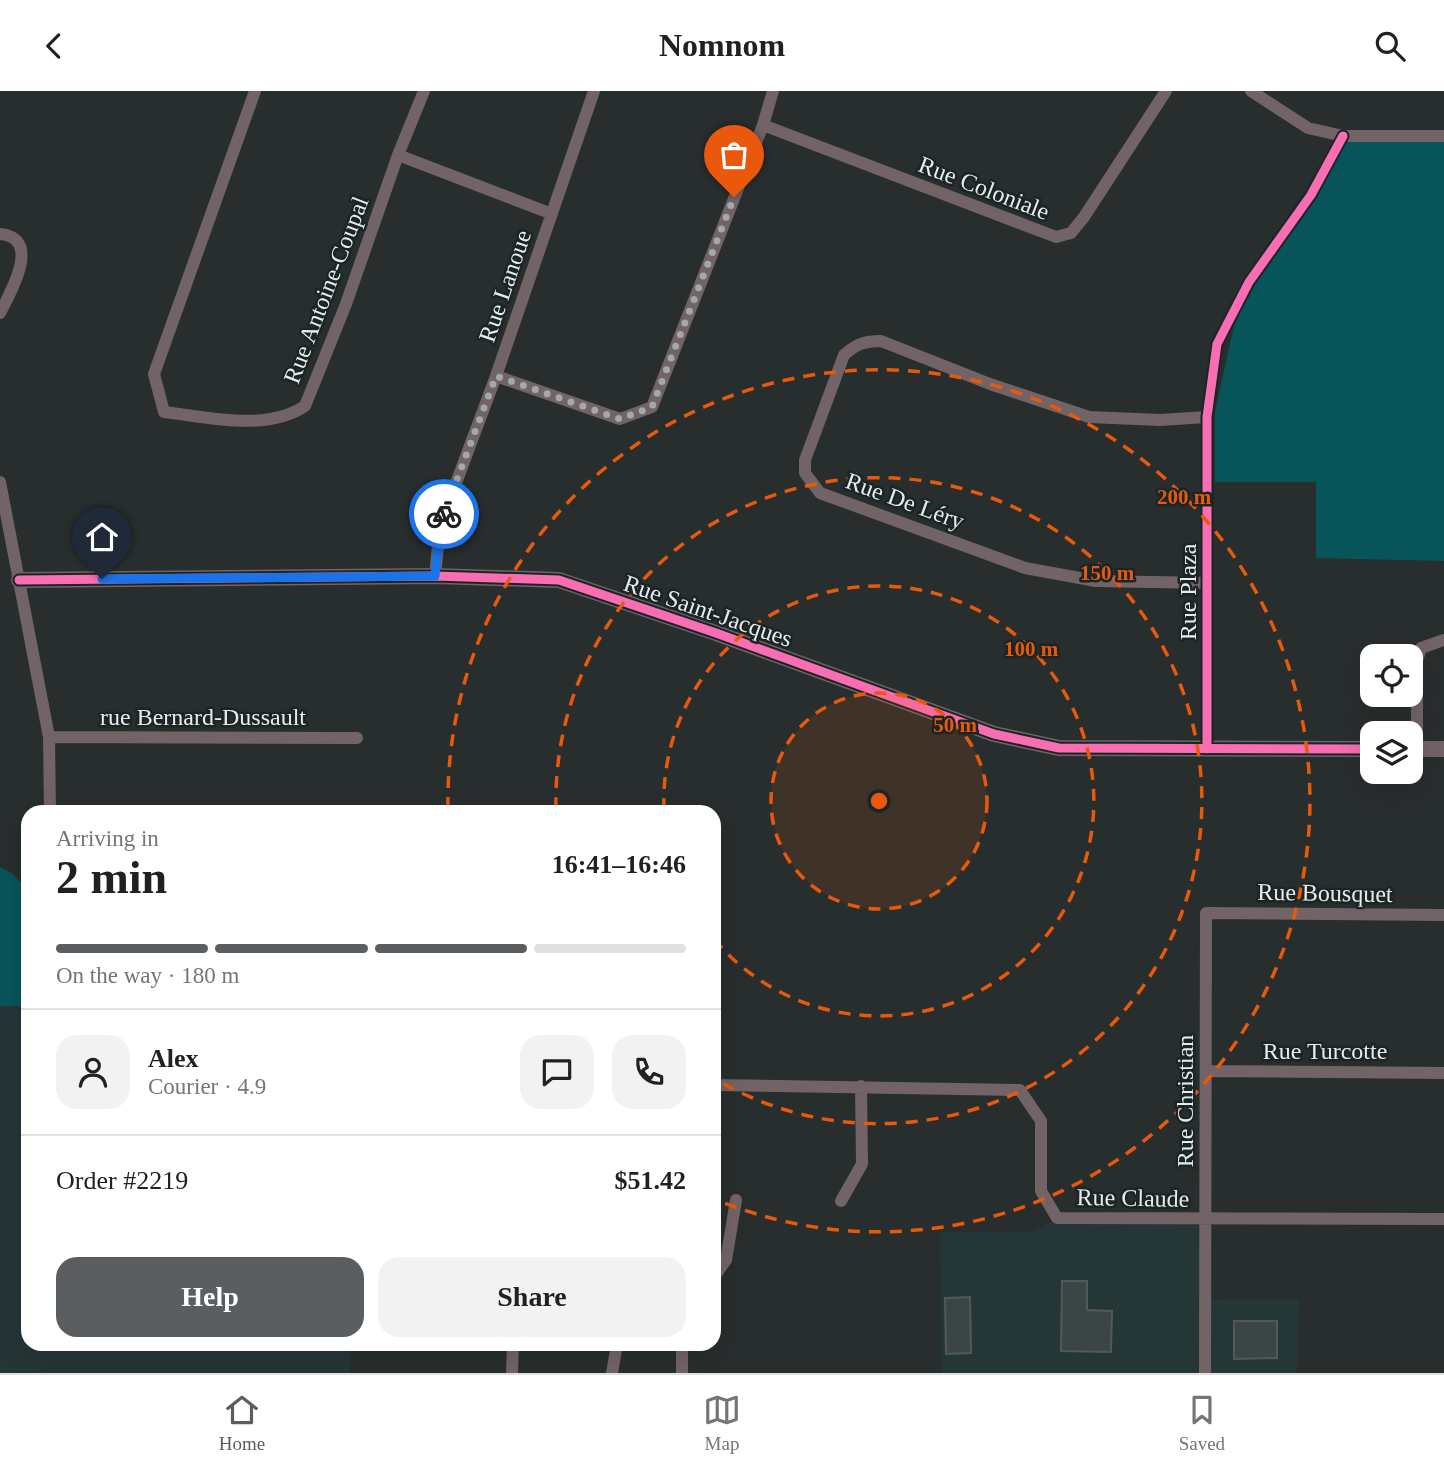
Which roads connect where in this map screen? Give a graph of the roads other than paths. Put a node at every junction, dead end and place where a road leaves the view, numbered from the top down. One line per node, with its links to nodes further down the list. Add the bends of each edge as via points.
1 (255, 91): 10 (street, Rue Antoine-Coupal, via 153,374 164,412 239,421 278,417 305,406)
2 (424, 91): 10 (street, Rue Antoine-Coupal)
3 (594, 91): 11 (street, Rue Lanoue)
4 (773, 91): 7 (street)
5 (1166, 91): 7 (street, Rue Coloniale, via 1084,217 1071,233 1056,237)
6 (1251, 91): 8 (street, via 1307,128)
7 (763, 125): 14 (street, via 652,407 620,419)
8 (1343, 136): 9 (street); 15 (street, Rue Plaza, via 1311,195 1249,282 1217,344)
9 (1444, 136)
10 (398, 155): 11 (street)
11 (552, 214): 14 (street, Rue Lanoue)
12 (0, 233): 13 (street, via 16,241 22,268)
13 (0, 313)
14 (496, 376): 17 (street, Rue Lanoue, via 440,526)
15 (1207, 417): 19 (street, Rue Plaza); 19 (street, Rue De Léry, via 1089,417 881,341 869,341 844,355 805,460 805,473 820,493 1025,568 1096,581)
16 (0, 482): 18 (street)
17 (435, 576): 18 (street, Rue Saint-Jacques); 24 (street, Rue Saint-Jacques, via 559,580 994,734 1059,748)
18 (19, 580): 22 (street)
19 (1207, 583): 24 (street, Rue Plaza)
20 (1444, 640): 21 (street, via 1421,648)
21 (1415, 721)
22 (49, 737): 23 (street, rue Bernard-Dussault); 28 (street)
23 (357, 738)
24 (1207, 749): 25 (street, Rue Saint-Jacques)
25 (1360, 749)
26 (1423, 749): 27 (street)
27 (1444, 750)
28 (50, 805)
29 (1206, 913): 30 (street, Rue Bousquet); 31 (street, Rue Christian)
30 (1444, 915)
31 (1206, 1071): 32 (street, Rue Turcotte); 38 (street, Rue Christian)
32 (1444, 1073)
33 (721, 1086): 34 (street, Rue Claude)
34 (861, 1086): 36 (street, via 862,1164); 38 (street, Rue Claude, via 1020,1090 1041,1121 1041,1191 1057,1218)
35 (736, 1200): 39 (street)
36 (841, 1201)
37 (1444, 1219): 38 (street, Rue Claude)
38 (1205, 1220): 46 (street, Rue Christian)
39 (721, 1267)
40 (513, 1351): 43 (street)
41 (616, 1351): 44 (street)
42 (682, 1351): 45 (street)
43 (512, 1373)
44 (612, 1373)
45 (682, 1373)
46 (1205, 1373)

